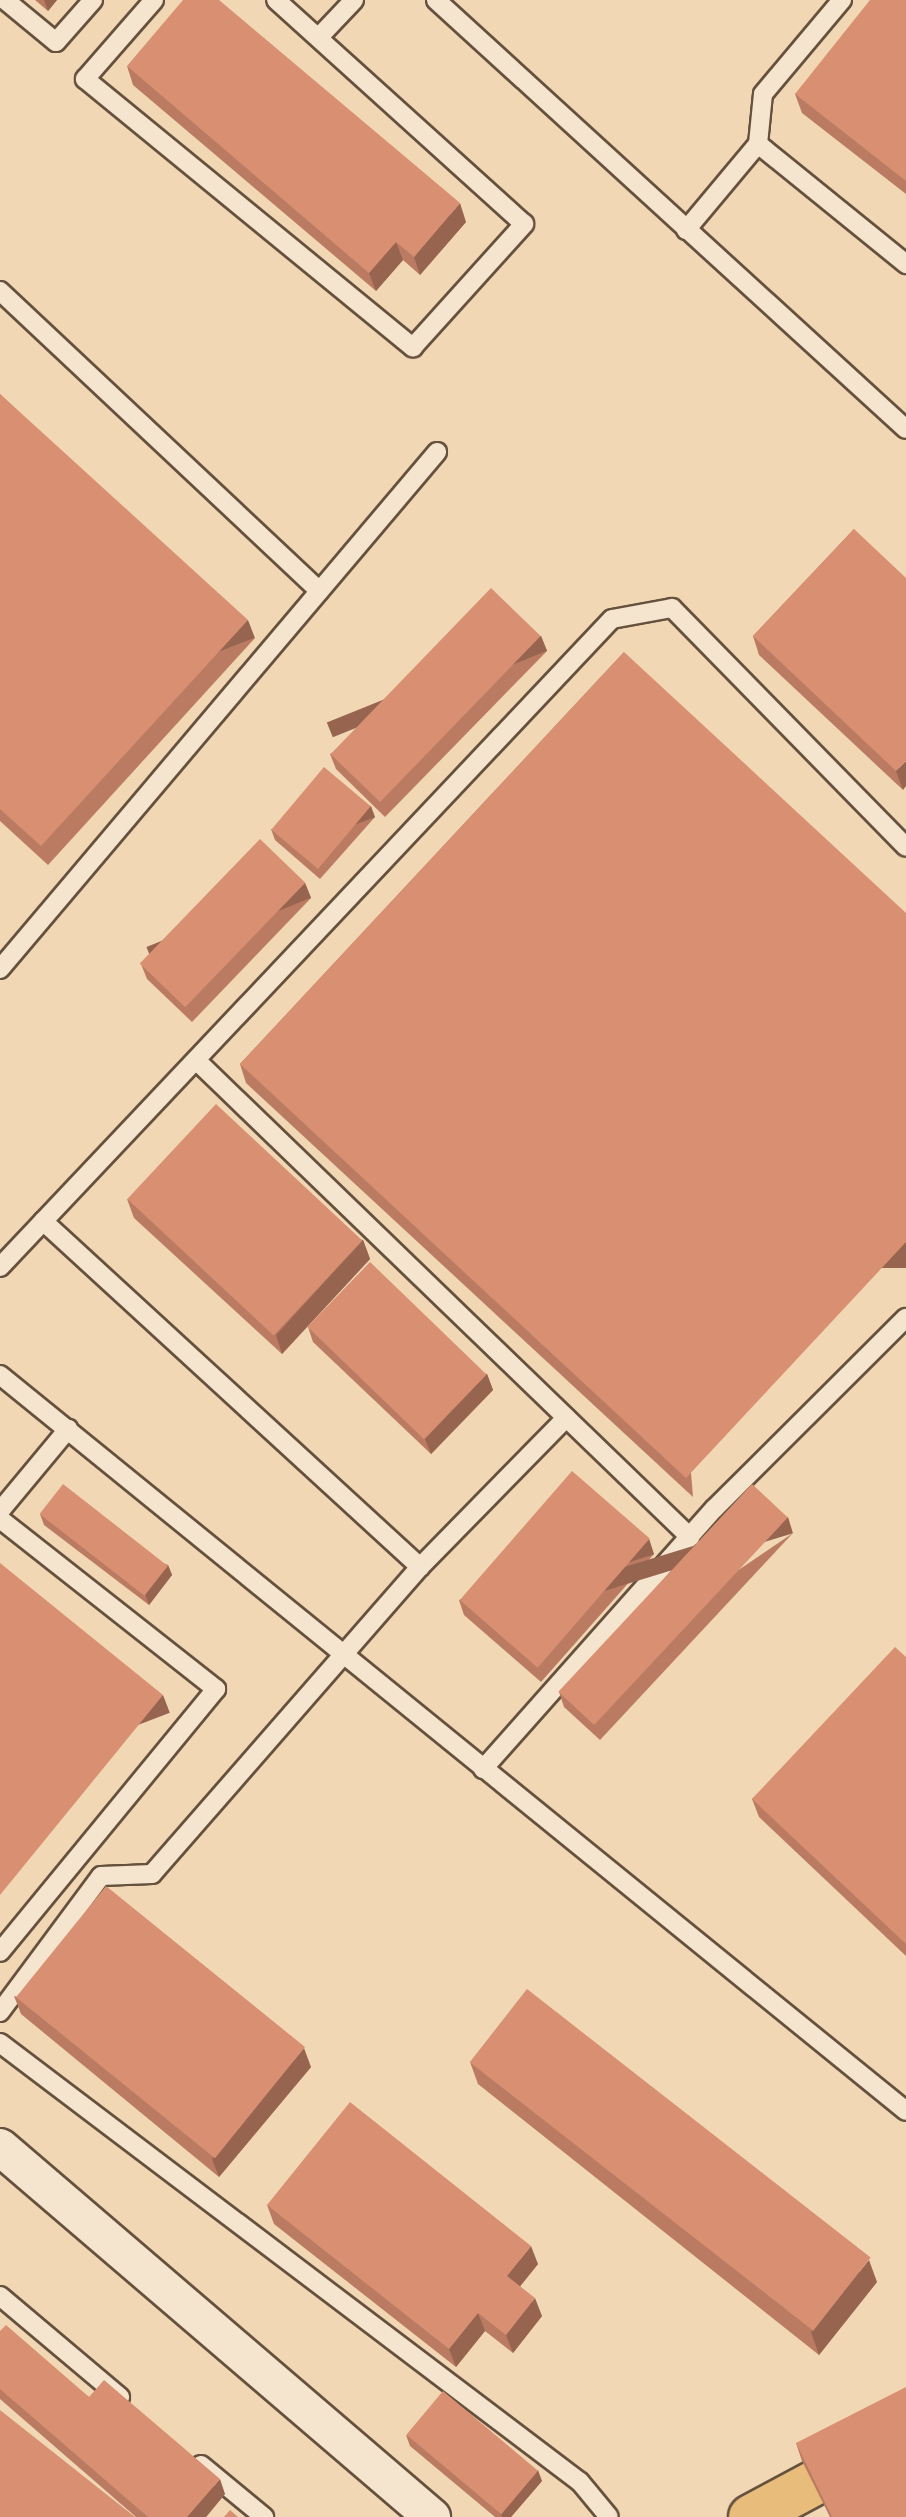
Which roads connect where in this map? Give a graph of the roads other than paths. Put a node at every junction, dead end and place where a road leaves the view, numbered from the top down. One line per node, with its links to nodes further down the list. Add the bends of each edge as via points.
1 (5, 0): 2 (lane, via 56,42)
2 (93, 0)
3 (154, 0): 8 (lane, via 85,79 413,347 524,224)
4 (276, 0): 8 (lane)
5 (354, 0): 8 (lane)
6 (436, 0): 10 (lane)
7 (842, 0): 9 (lane, via 763,94)
8 (319, 37)
9 (758, 144): 10 (lane); 11 (lane)
10 (686, 230): 13 (lane)
11 (906, 264)
12 (0, 291): 15 (lane)
13 (906, 429)
14 (437, 452): 15 (lane)
15 (319, 591): 17 (lane)
16 (906, 847): 18 (lane, via 672,608 612,619)
17 (0, 969)
18 (196, 1060): 19 (lane); 23 (lane)
19 (43, 1221): 20 (lane); 28 (lane)
20 (0, 1267)
21 (906, 1318): 27 (lane)
22 (0, 1375): 24 (lane)
23 (566, 1418): 27 (lane); 28 (lane)
24 (68, 1429): 25 (lane); 29 (lane)
25 (0, 1511)
26 (0, 1519): 31 (lane, via 216,1689)
27 (690, 1537): 30 (lane)
28 (420, 1567): 29 (lane)
29 (342, 1652): 30 (lane); 32 (lane, via 152,1874 101,1876)
30 (483, 1769): 34 (lane)
31 (0, 1952)
32 (0, 2012)
33 (0, 2043): 42 (lane, via 580,2482)
34 (906, 2111)
35 (0, 2147): 41 (street)
36 (0, 2296): 37 (lane)
37 (132, 2407)
38 (906, 2434): 43 (main road)
39 (180, 2447): 40 (lane)
40 (264, 2517)
41 (432, 2517)
42 (609, 2517)
43 (751, 2517)

